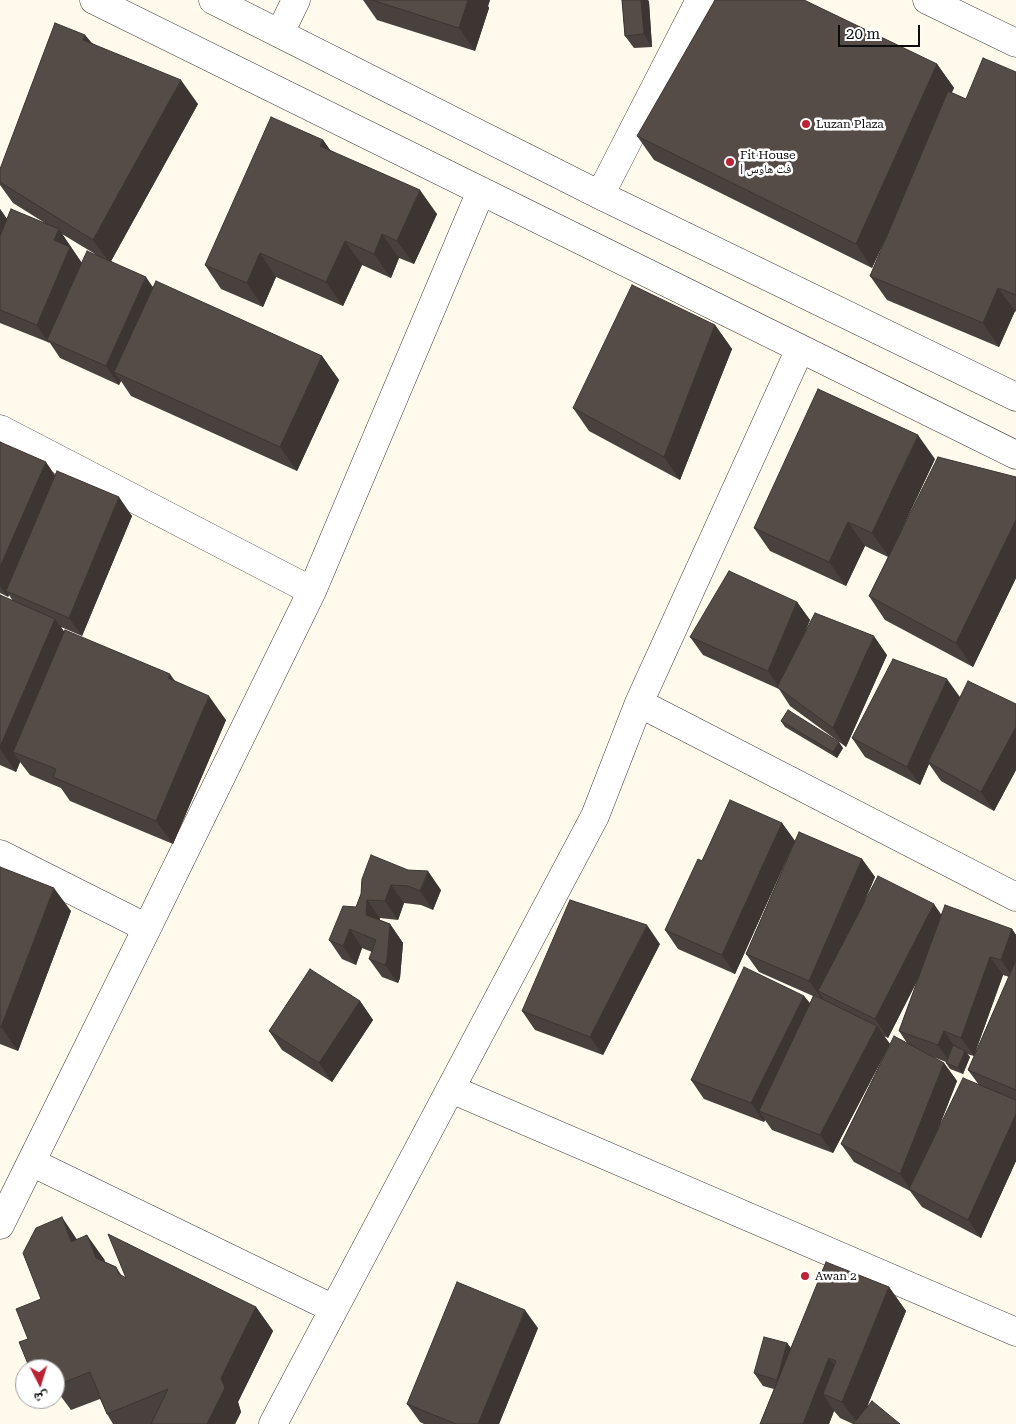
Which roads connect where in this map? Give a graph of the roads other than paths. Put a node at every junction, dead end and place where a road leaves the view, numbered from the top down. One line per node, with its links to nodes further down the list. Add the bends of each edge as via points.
1 (94, 0): 8 (street)
2 (213, 0): 6 (street)
3 (296, 0): 6 (street)
4 (700, 0): 9 (street)
5 (927, 0): 7 (street)
6 (280, 33): 9 (street)
7 (1016, 43)
8 (481, 191): 10 (street); 14 (street)
9 (600, 195): 11 (street)
10 (800, 349): 13 (street); 15 (street)
11 (1016, 398)
12 (0, 429): 14 (street)
13 (1016, 455)
14 (312, 590): 18 (street)
15 (639, 703): 17 (street); 19 (street, via 595,816)
16 (0, 854): 18 (street)
17 (1016, 897)
18 (148, 928): 20 (street)
19 (451, 1089): 22 (street); 23 (street)
20 (31, 1162): 21 (street); 22 (street)
21 (0, 1224)
22 (334, 1309): 24 (street)
23 (1016, 1332)
24 (272, 1424)

